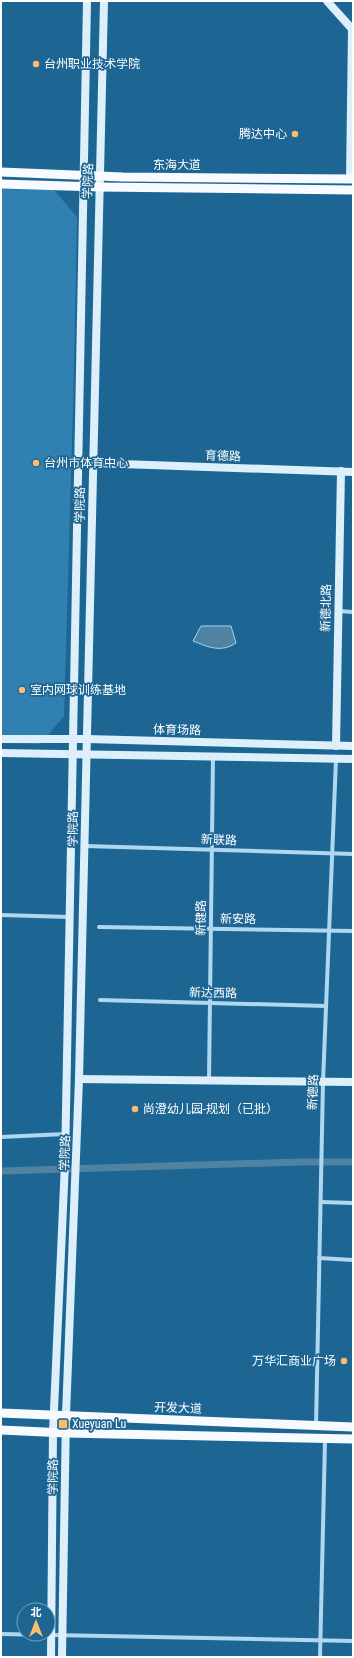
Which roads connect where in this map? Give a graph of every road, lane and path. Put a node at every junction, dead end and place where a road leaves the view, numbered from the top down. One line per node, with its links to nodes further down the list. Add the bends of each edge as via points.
1 (88, 1): 6 (main road, 学院路)
2 (104, 1): 7 (main road, 学院路)
3 (327, 1): 4 (main road)
4 (353, 30): 8 (main road)
5 (1, 172): 6 (main road, 东海大道)
6 (84, 176): 7 (main road, 东海大道); 10 (main road, 学院路)
7 (100, 176): 8 (main road, 东海大道); 11 (main road, 学院路)
8 (351, 179)
9 (1, 184): 10 (main road, 东海大道)
10 (84, 187): 11 (main road, 东海大道); 20 (main road, 学院路)
11 (99, 187): 12 (main road, 东海大道); 13 (main road, 学院路)
12 (353, 190)
13 (93, 463): 14 (main road, 育德路); 19 (main road, 学院路)
14 (341, 471): 15 (main road, 育德路); 16 (main road, 新德北路)
15 (353, 472)
16 (338, 611): 17 (street); 21 (main road, 新德北路)
17 (353, 612)
18 (1, 739): 20 (main road, 体育场路)
19 (87, 739): 20 (main road, 体育场路); 21 (main road, 体育场路); 25 (main road, 学院路)
20 (73, 740): 24 (main road, 学院路)
21 (336, 746): 22 (main road, 体育场路)
22 (353, 746)
23 (1, 753): 24 (main road)
24 (73, 754): 25 (main road); 34 (main road, 学院路)
25 (87, 754): 26 (main road); 29 (main road, 学院路)
26 (213, 757): 27 (main road); 30 (street, 新健路)
27 (336, 759): 28 (main road); 31 (street, 新德路)
28 (353, 759)
29 (85, 846): 30 (street, 新联路); 42 (main road, 学院路)
30 (212, 850): 31 (street, 新联路); 36 (street, 新健路)
31 (332, 853): 32 (street, 新联路); 37 (street, 新德路)
32 (353, 854)
33 (1, 915): 34 (street)
34 (70, 917): 46 (main road, 学院路)
35 (99, 927): 36 (street, 新安路)
36 (211, 929): 37 (street, 新安路); 40 (street, 新健路)
37 (329, 931): 38 (street, 新安路); 41 (street, 新德路)
38 (353, 931)
39 (100, 1000): 40 (street, 新达西路)
40 (210, 1003): 41 (street, 新达西路); 43 (street, 新健路)
41 (326, 1006): 44 (street, 新德路)
42 (79, 1079): 43 (main road); 54 (main road, 学院路)
43 (209, 1080): 44 (main road)
44 (323, 1082): 45 (main road); 48 (street, 新德路)
45 (353, 1082)
46 (65, 1134): 47 (street); 53 (main road, 学院路)
47 (1, 1137)
48 (321, 1202): 49 (street); 50 (street, 新德路)
49 (353, 1203)
50 (319, 1258): 51 (street); 55 (street, 新德路)
51 (353, 1260)
52 (1, 1413): 53 (main road, 开发大道)
53 (54, 1415): 54 (main road, 开发大道); 58 (main road, 学院路)
54 (66, 1415): 55 (main road, 开发大道); 59 (main road, 学院路)
55 (316, 1426): 56 (main road, 开发大道)
56 (353, 1427)
57 (1, 1430): 58 (main road)
58 (53, 1432): 59 (main road); 62 (main road, 学院路)
59 (66, 1433): 60 (main road); 66 (main road, 学院路)
60 (353, 1439)
61 (325, 1440): 67 (street)
62 (51, 1602)
63 (1, 1634): 64 (street)
64 (16, 1635)
65 (56, 1636): 66 (street)
66 (63, 1636): 67 (street); 71 (main road, 学院路)
67 (321, 1640): 68 (street); 72 (street)
68 (353, 1641)
69 (51, 1642): 70 (main road, 学院路)
70 (51, 1657)
71 (62, 1657)
72 (320, 1657)

